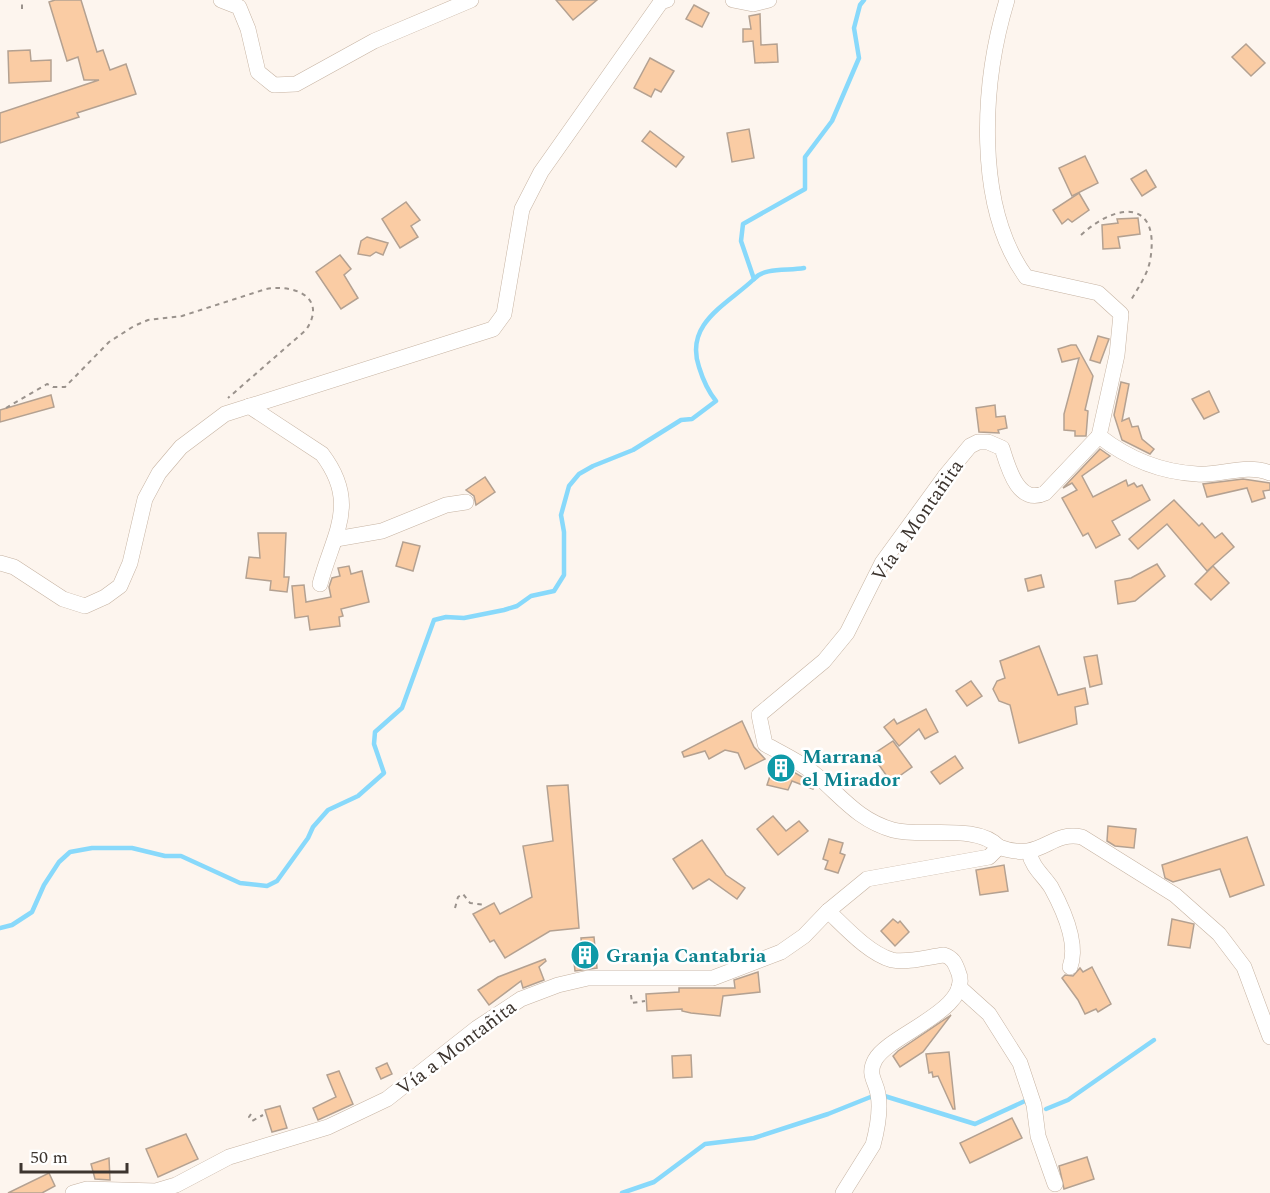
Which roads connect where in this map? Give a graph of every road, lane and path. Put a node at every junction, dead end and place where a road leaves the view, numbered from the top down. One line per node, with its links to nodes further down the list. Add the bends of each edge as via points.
1 (22, 0): 8 (path)
2 (221, 0): 3 (street, via 238,7 248,29 258,72 274,86 296,84 374,41)
3 (471, 0)
4 (668, 0): 11 (street, via 655,10 541,172 522,209 504,314 493,329)
5 (733, 0): 6 (street, via 753,4)
6 (769, 0)
7 (1007, 0): 10 (street, via 986,106 993,189 1002,235 1026,278 1098,293)
8 (22, 9)
9 (1081, 235): 10 (path, via 1107,216 1133,210 1142,214 1148,226 1150,261 1144,279)
10 (1121, 314): 14 (street, via 1117,355)
11 (249, 406): 13 (street); 17 (street, via 322,454 331,465 343,511)
12 (6, 408): 13 (path, via 47,384 65,387 109,342 148,320 182,316 276,287 305,294 314,312 310,325 300,338 233,392 223,403)
13 (225, 414): 18 (street, via 181,447 159,473 146,499 120,586 105,597 85,606 63,599 14,567)
14 (1099, 436): 15 (street, via 1138,462 1197,474 1258,468); 20 (street, Vía a Montañita, via 1045,493 1036,496 1017,485 1002,448 988,442 970,446 882,563 847,633 824,661 759,715 765,744 806,768 853,812 872,824 895,831 975,836)
15 (1270, 473)
16 (466, 502): 17 (street, via 446,505 382,531)
17 (336, 539): 19 (street)
18 (0, 563)
19 (320, 584)
20 (999, 847): 21 (street); 24 (street, Vía a Montañita, via 989,857 867,879)
21 (1029, 852): 25 (street, via 1031,862 1050,887 1074,944); 29 (street, via 1064,836 1082,837 1190,907 1219,934 1244,967)
22 (486, 905): 23 (path, via 470,903 463,894)
23 (455, 908)
24 (828, 911): 26 (street, via 858,940 892,960 951,957 960,977); 33 (street, Vía a Montañita, via 804,936 781,952 713,978 588,978 558,984 521,999 477,1028 387,1099 328,1127 229,1158 176,1185 156,1191 87,1189)
25 (1070, 967)
26 (959, 987): 32 (street, via 989,1014 1020,1063); 34 (street, via 956,995 931,1019 874,1062 872,1080 878,1094 878,1125 874,1140)
27 (631, 995): 28 (path, via 632,1003)
28 (645, 1002)
29 (1270, 1037)
30 (251, 1114): 31 (path, via 252,1120)
31 (263, 1115)
32 (1055, 1184)
33 (73, 1193)
34 (843, 1193)

